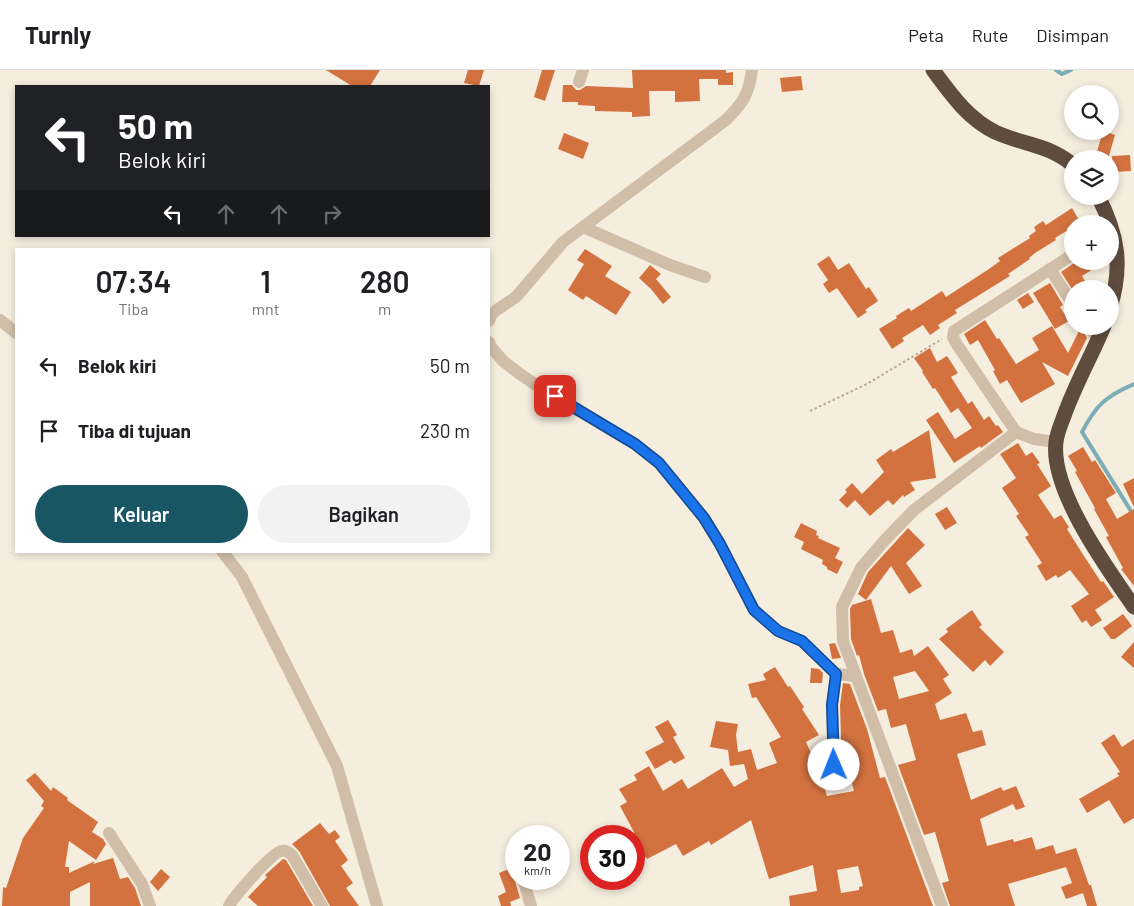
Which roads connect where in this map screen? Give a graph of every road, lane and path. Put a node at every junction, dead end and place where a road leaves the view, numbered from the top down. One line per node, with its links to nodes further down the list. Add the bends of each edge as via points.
1 (752, 70): 5 (street, via 746,97 726,120)
2 (933, 70): 3 (highway, via 954,100 973,118 1006,136 1042,146)
3 (1064, 158)
4 (1102, 205): 9 (highway, via 1118,251)
5 (583, 227): 8 (street); 11 (street, via 554,251 523,290)
6 (1064, 260): 7 (street)
7 (1050, 269): 10 (street); 13 (street)
8 (705, 277)
9 (1117, 280)
10 (1064, 290)
11 (490, 319)
12 (0, 320): 14 (street)
13 (954, 331): 17 (path, via 868,384); 18 (street, via 956,343)
14 (15, 332)
15 (1100, 335): 19 (highway, via 1068,405)
16 (490, 344): 22 (street, via 502,361 520,374 635,444 659,463 704,518 754,610 778,631 802,641)
17 (810, 411)
18 (1016, 432): 19 (street); 23 (street, via 914,510 861,568 842,607 844,641)
19 (1056, 442): 21 (highway, via 1056,460 1073,508)
20 (224, 553): 30 (street, via 242,577 337,766)
21 (1134, 607)
22 (836, 674): 23 (street); 24 (street, via 832,705)
23 (855, 676): 32 (street)
24 (834, 785)
25 (109, 833): 27 (street, via 142,884)
26 (527, 890): 31 (street)
27 (150, 906)
28 (229, 906): 29 (street, via 234,896 274,856 288,851)
29 (322, 906)
30 (377, 906)
31 (532, 906)
32 (942, 906)

